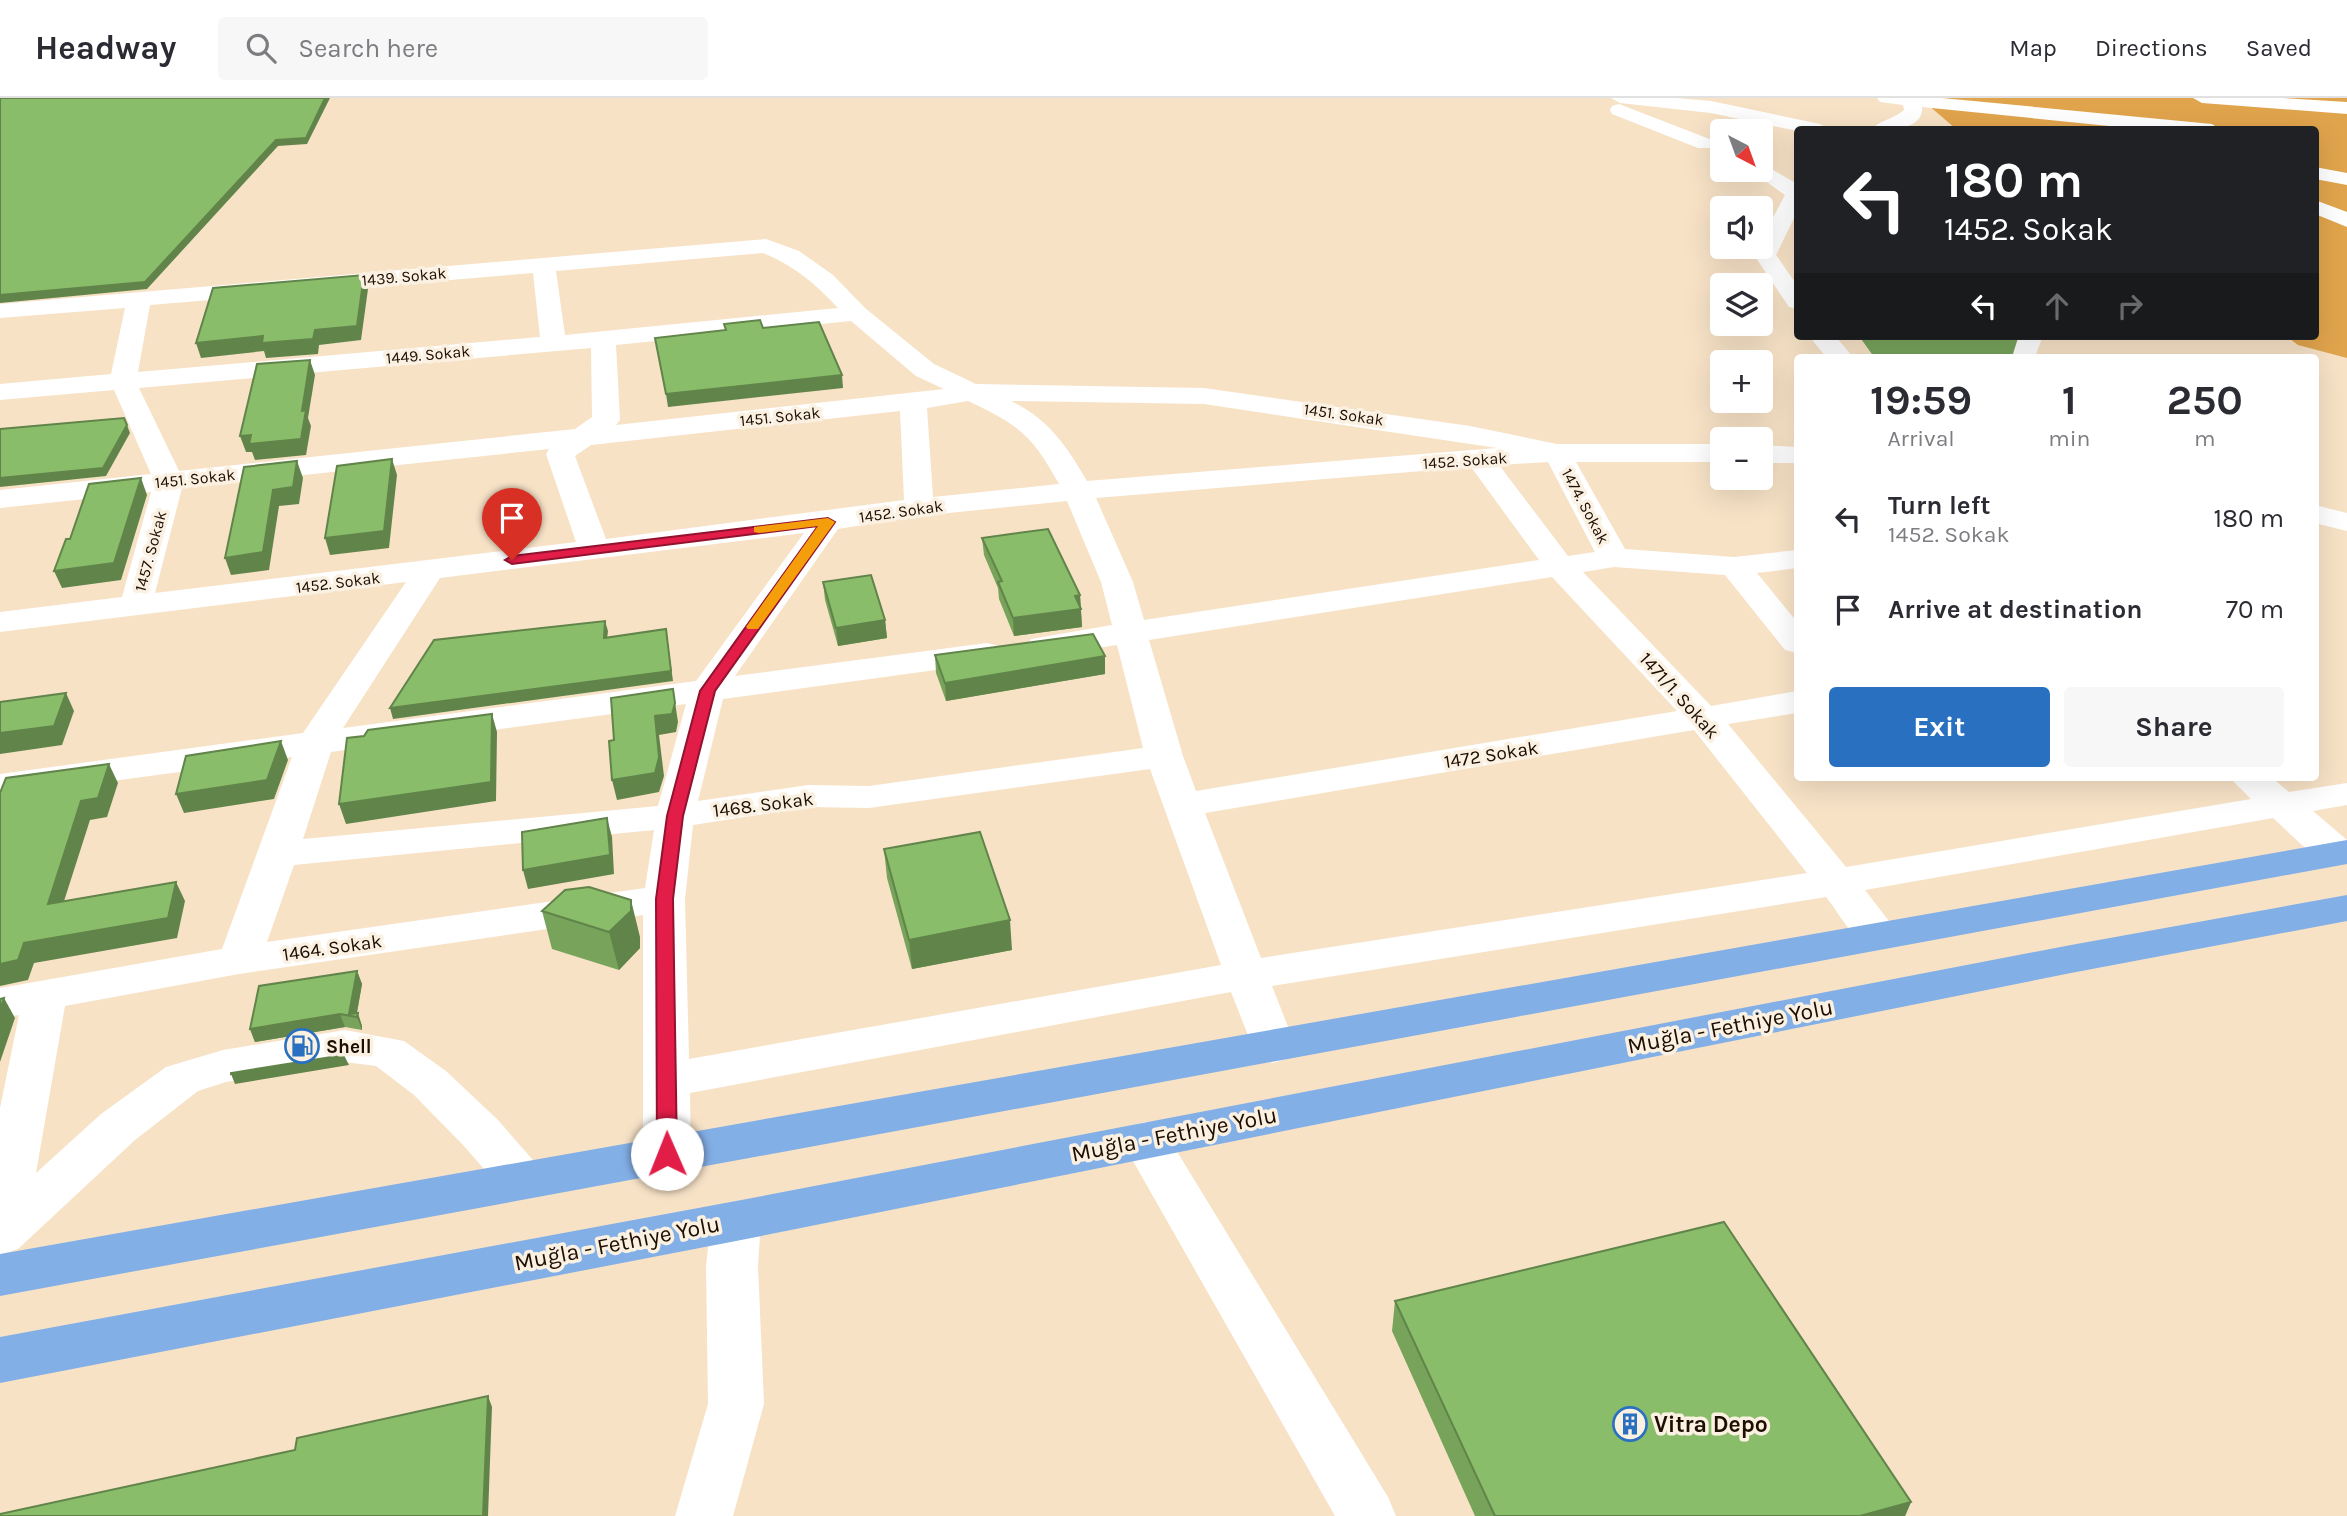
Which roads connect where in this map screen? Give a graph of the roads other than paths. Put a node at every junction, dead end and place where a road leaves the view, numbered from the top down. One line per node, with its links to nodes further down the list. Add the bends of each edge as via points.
1 (1620, 98): 7 (street, via 1711,107)
2 (1886, 98): 5 (street)
3 (2202, 98): 6 (street)
4 (1597, 99): 10 (street)
5 (1911, 101): 8 (street, via 1914,111); 9 (street)
6 (2347, 108)
7 (1801, 126)
8 (1891, 126)
9 (2171, 126)
10 (1710, 142)
11 (2319, 174): 13 (street)
12 (1773, 177): 14 (street)
13 (2347, 179)
14 (1794, 192)
15 (1794, 197): 19 (street, via 1765,255)
16 (2319, 207): 17 (street)
17 (2347, 219)
18 (544, 264): 20 (street, 1439. Sokak); 22 (street, 1439. Sokak, via 766,246 825,280); 25 (street)
19 (1794, 298)
20 (139, 300): 21 (street, 1439. Sokak); 27 (street)
21 (0, 311)
22 (856, 313): 23 (street, 1449. Sokak); 29 (street, via 925,370)
23 (603, 339): 25 (street, 1449. Sokak); 31 (street, via 606,420)
24 (1825, 340): 26 (street)
25 (553, 343): 27 (street, 1449. Sokak)
26 (1837, 354)
27 (123, 381): 28 (street, 1449. Sokak); 37 (street)
28 (0, 392)
29 (973, 392): 30 (street, 1451. Sokak); 32 (street, 1451. Sokak, via 1203,396 1470,434); 38 (street, via 1020,415 1038,430)
30 (913, 402): 31 (street, 1451. Sokak); 40 (street)
31 (581, 436): 37 (street, 1451. Sokak); 44 (street, via 560,454)
32 (1558, 453): 33 (street, 1452. Sokak); 36 (street, 1452. Sokak); 45 (street, 1474. Sokak)
33 (1710, 453)
34 (1773, 454): 35 (street)
35 (1794, 455)
36 (1479, 458): 38 (street, 1452. Sokak); 48 (street, 1471/1. Sokak)
37 (169, 481): 39 (street, 1451. Sokak); 50 (street, 1457. Sokak)
38 (1078, 491): 40 (street, 1452. Sokak); 52 (street, via 1117,582)
39 (0, 499)
40 (919, 507): 42 (street, 1452. Sokak)
41 (2319, 515): 43 (street)
42 (828, 522): 44 (street, 1452. Sokak); 54 (street)
43 (2347, 522)
44 (594, 549): 49 (street, 1452. Sokak)
45 (1614, 558): 47 (street); 48 (street)
46 (1794, 559): 47 (street)
47 (1734, 566): 53 (street)
48 (1561, 568): 52 (street); 56 (street, 1471/1. Sokak)
49 (429, 571): 50 (street, 1452. Sokak); 57 (street)
50 (136, 605): 51 (street, 1452. Sokak)
51 (0, 622)
52 (1129, 634): 54 (street); 58 (street)
53 (1794, 639)
54 (707, 691): 57 (street); 64 (street)
55 (1794, 703): 56 (street, 1472 Sokak)
56 (1704, 719): 62 (street, 1472 Sokak); 67 (street, 1471/1. Sokak)
57 (315, 743): 60 (street); 66 (street)
58 (1164, 756): 62 (street); 64 (street, 1468. Sokak, via 869,797 808,796)
59 (2253, 781): 63 (street)
60 (0, 785)
61 (2347, 794): 63 (street)
62 (1184, 805): 72 (street)
63 (2284, 807): 65 (street); 67 (street)
64 (675, 816): 66 (street, 1468. Sokak); 68 (street)
65 (2343, 852): 70 (highway)
66 (278, 854): 71 (street)
67 (1836, 882): 70 (street, 1471/1. Sokak); 72 (street)
68 (664, 899): 71 (street, 1464. Sokak); 76 (street)
69 (2347, 908): 77 (highway, Muğla - Fethiye Yolu)
70 (1878, 934): 75 (highway)
71 (239, 960): 73 (street, 1464. Sokak)
72 (1246, 975): 75 (street); 76 (street)
73 (45, 996): 74 (street, 1464. Sokak); 81 (street)
74 (0, 1003)
75 (1273, 1046): 78 (highway)
76 (667, 1080): 78 (street)
77 (1145, 1140): 80 (highway, Muğla - Fethiye Yolu); 85 (street)
78 (667, 1154): 79 (highway)
79 (521, 1179): 81 (street, via 430,1083 388,1052 345,1046 223,1066 182,1079 118,1127); 82 (highway)
80 (736, 1221): 83 (highway, Muğla - Fethiye Yolu); 84 (street, via 732,1266 737,1404)
81 (0, 1233)
82 (0, 1275)
83 (0, 1360)
84 (704, 1516)
85 (1367, 1516)

